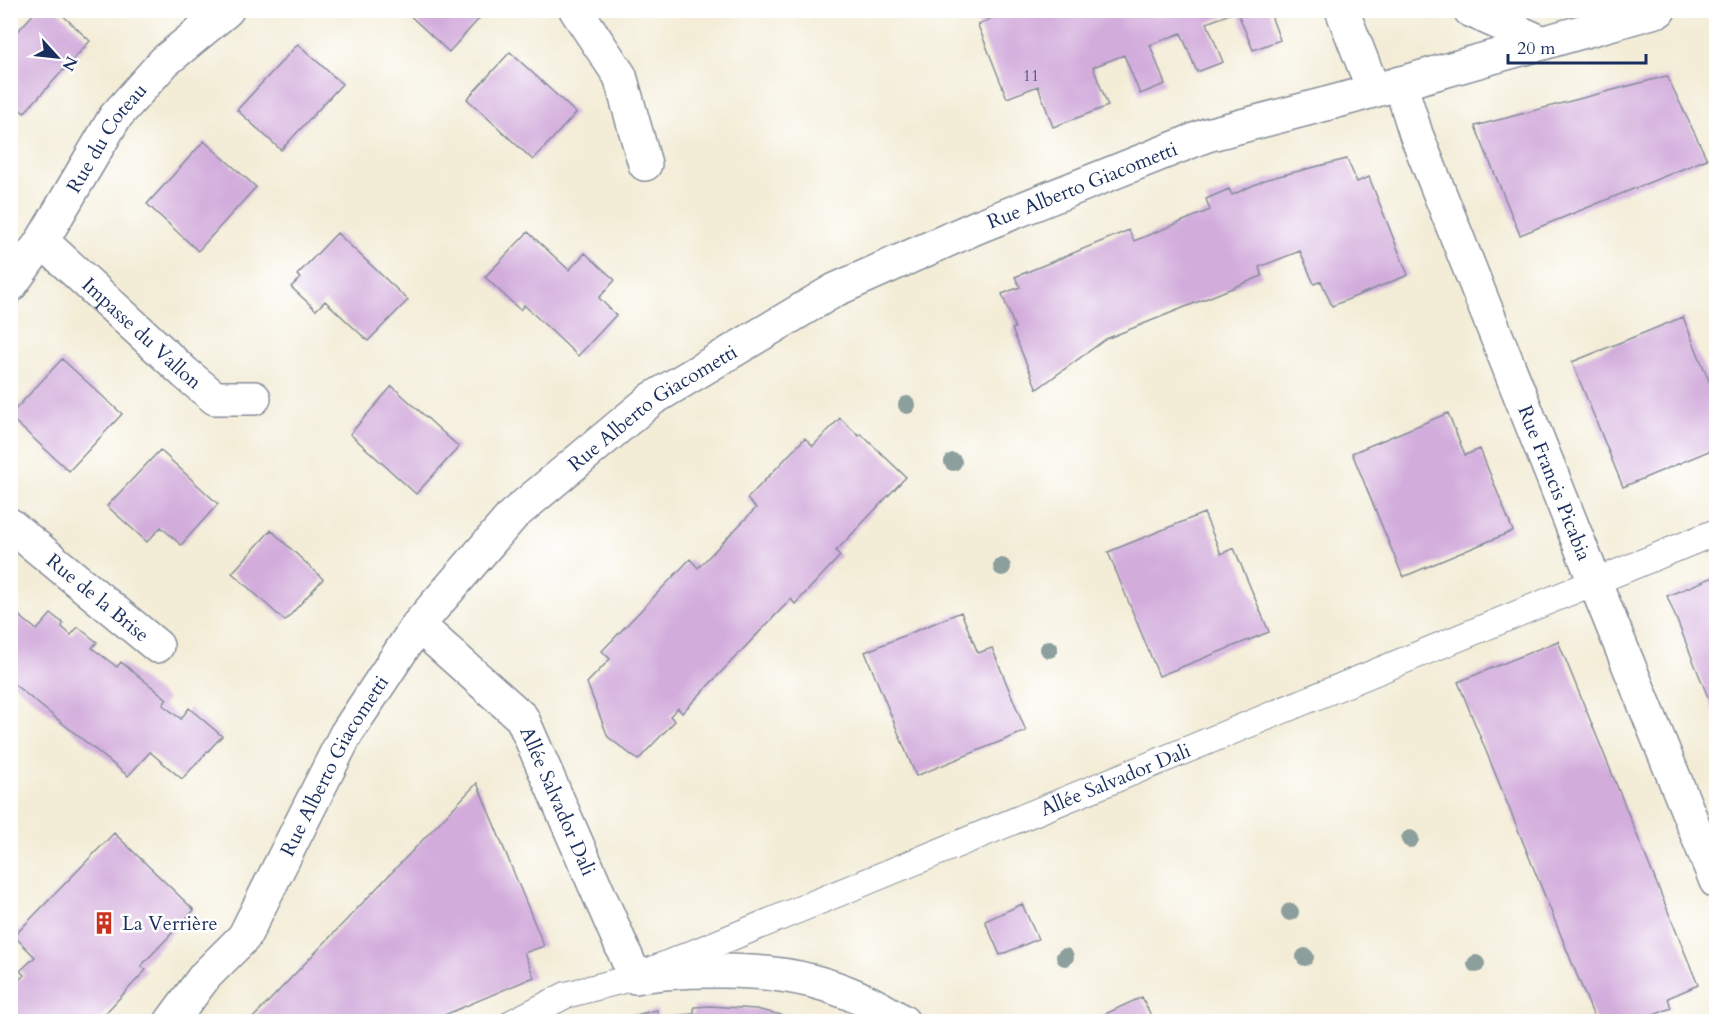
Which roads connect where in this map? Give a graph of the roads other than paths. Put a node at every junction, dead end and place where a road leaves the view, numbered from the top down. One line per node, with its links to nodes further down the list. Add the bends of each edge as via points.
1 (227, 10): 9 (street, Rue du Coteau, via 164,62 115,117)
2 (576, 10): 8 (street, via 620,76)
3 (1342, 10): 7 (street, Rue Francis Picabia)
4 (1470, 10): 6 (street)
5 (1659, 10): 6 (street, Rue Alberto Giacometti)
6 (1543, 43): 7 (street, Rue Alberto Giacometti)
7 (1386, 86): 14 (street, Rue Francis Picabia, via 1416,134); 15 (street, Rue Alberto Giacometti, via 1207,135 977,227 835,290 652,399 513,514)
8 (645, 164)
9 (42, 241): 10 (street, Rue du Coteau); 11 (street, Impasse du Vallon, via 215,398)
10 (10, 286)
11 (254, 398)
12 (10, 525): 16 (street, Rue de la Brise)
13 (1716, 532): 14 (lane, Allée Salvador Dali)
14 (1594, 582): 17 (street, Rue Francis Picabia); 18 (lane, Allée Salvador Dali)
15 (418, 625): 18 (street, Allée Salvador Dali, via 522,718); 19 (street, Rue Alberto Giacometti, via 346,734 244,937 205,976)
16 (157, 646)
17 (1716, 881)
18 (635, 977): 20 (lane, Allée Salvador Dali, via 566,995); 21 (street, Allée Salvador Dali, via 736,970 781,974 827,985)
19 (171, 1022)
20 (513, 1022)
21 (903, 1022)

